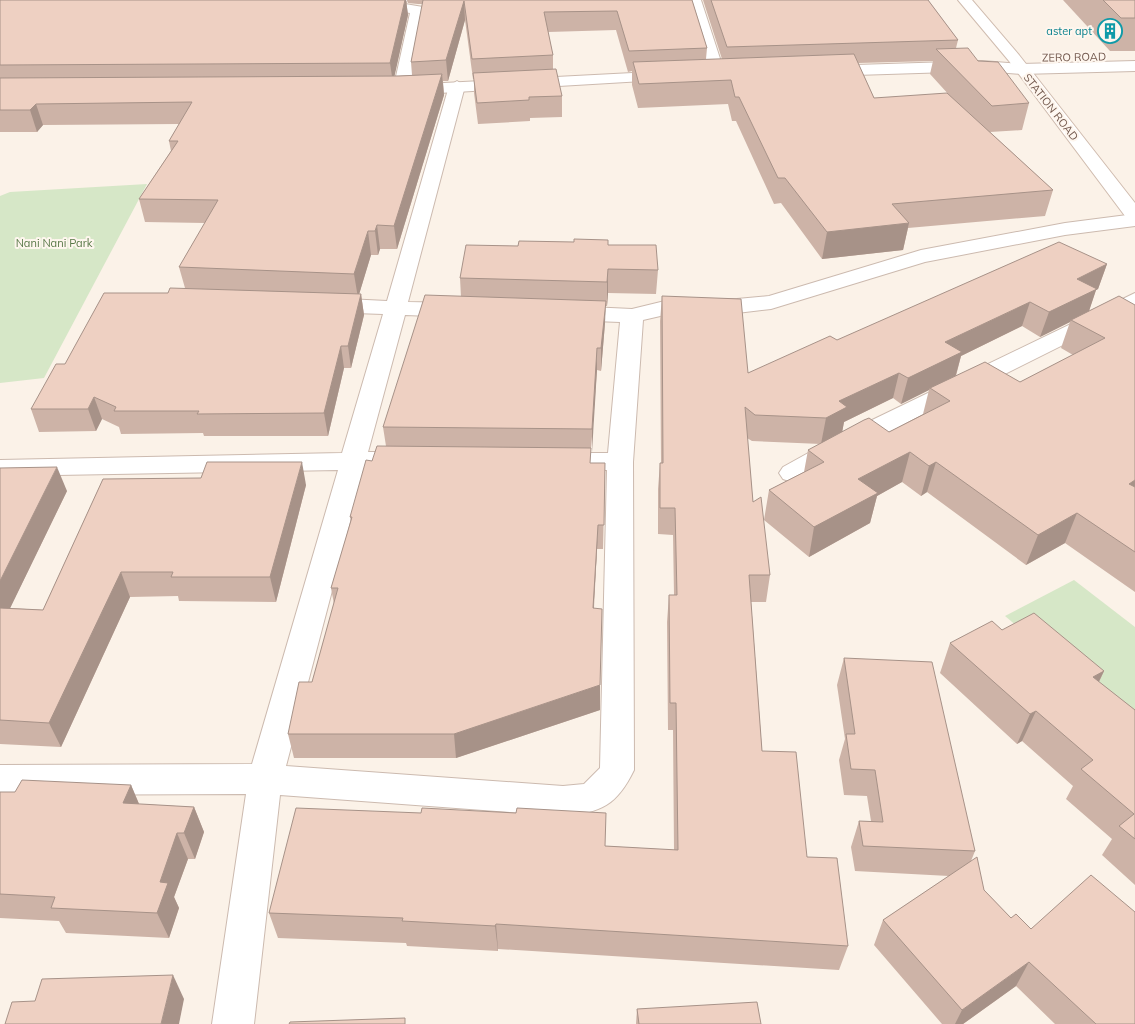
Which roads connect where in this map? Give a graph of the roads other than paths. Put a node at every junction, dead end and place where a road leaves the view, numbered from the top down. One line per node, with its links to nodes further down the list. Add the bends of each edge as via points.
1 (400, 0): 14 (street, via 397,7 423,10)
2 (694, 0): 10 (street)
3 (965, 0): 6 (street, STATION ROAD)
4 (1135, 56): 5 (street, ZERO ROAD)
5 (1037, 59): 6 (street); 7 (street, ZERO ROAD); 12 (street, STATION ROAD)
6 (1018, 64): 8 (street); 15 (street, STATION ROAD)
7 (1135, 66)
8 (805, 71)
9 (736, 73): 10 (street)
10 (717, 74): 11 (street)
11 (457, 86): 14 (street); 18 (street)
12 (1060, 88)
13 (381, 90): 14 (street)
14 (400, 90)
15 (1135, 218): 21 (street, via 921,256 771,302 669,307)
16 (1135, 300): 27 (street)
17 (307, 304): 18 (street)
18 (396, 307): 19 (street); 22 (street)
19 (475, 310)
20 (544, 313): 21 (street)
21 (632, 316): 25 (street)
22 (354, 460): 23 (street); 26 (street); 28 (street)
23 (433, 460)
24 (522, 461): 25 (street)
25 (620, 462): 28 (street, via 617,770 607,788 587,800 563,801)
26 (0, 468)
27 (792, 473)
28 (265, 779): 29 (street); 30 (street)
29 (0, 780)
30 (233, 1024)

